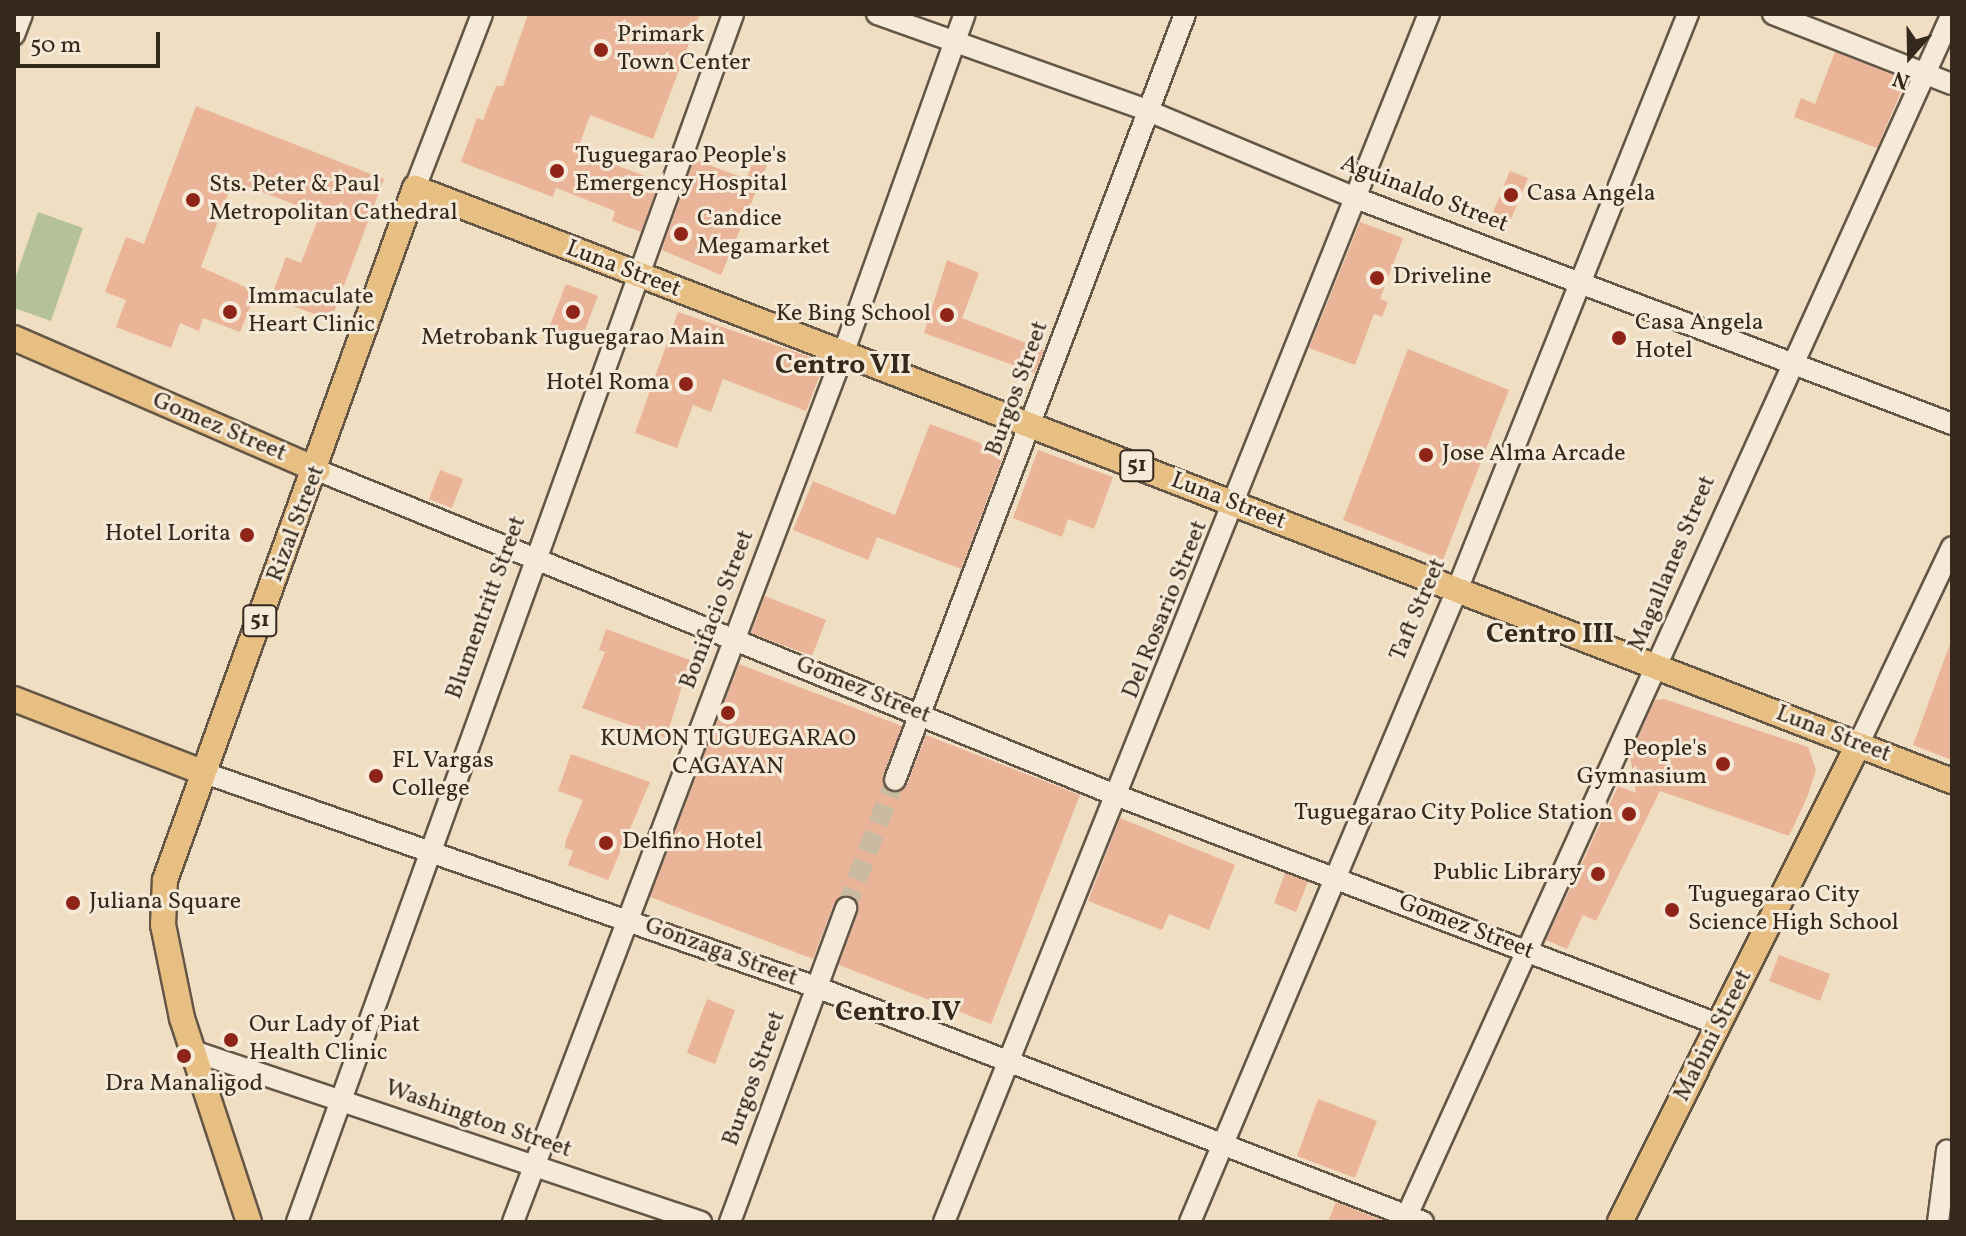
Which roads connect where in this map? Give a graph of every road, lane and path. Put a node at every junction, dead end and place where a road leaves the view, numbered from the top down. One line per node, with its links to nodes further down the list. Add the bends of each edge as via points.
1 (22, 14): 11 (street)
2 (482, 14): 16 (street, Rizal Street)
3 (733, 14): 18 (street, Blumentritt Street)
4 (877, 14): 12 (street, Aguinaldo Street)
5 (965, 14): 12 (street, Bonifacio Street)
6 (1185, 14): 15 (street, Burgos Street)
7 (1429, 14): 17 (street, Del Rosario Street)
8 (1688, 14): 19 (street, Taft Street)
9 (1773, 14): 13 (street)
10 (1952, 14): 13 (street, Magallanes Street)
11 (14, 35)
12 (954, 43): 15 (street, Aguinaldo Street); 21 (street, Bonifacio Street)
13 (1926, 74): 14 (street); 22 (street, Magallanes Street)
14 (1952, 84)
15 (1146, 110): 17 (street, Aguinaldo Street); 24 (street, Burgos Street)
16 (415, 188): 18 (main road, Luna Street / 51); 25 (main road, Rizal Street / 51)
17 (1353, 197): 19 (street, Aguinaldo Street); 26 (street, Del Rosario Street)
18 (638, 277): 21 (main road, Luna Street / 51); 28 (street, Blumentritt Street)
19 (1577, 281): 22 (street, Aguinaldo Street); 29 (street, Taft Street)
20 (14, 338): 25 (main road, Gomez Street)
21 (843, 354): 24 (main road, Luna Street / 51); 30 (street, Bonifacio Street)
22 (1789, 363): 23 (street, Aguinaldo Street); 31 (street, Magallanes Street)
23 (1952, 424)
24 (1033, 427): 26 (main road, Luna Street / 51); 33 (street, Burgos Street)
25 (317, 470): 28 (street, Gomez Street); 35 (main road, Rizal Street / 51)
26 (1236, 505): 29 (main road, Luna Street / 51); 38 (street, Del Rosario Street)
27 (1952, 547): 34 (street, Mabini Street)
28 (533, 558): 30 (street, Gomez Street); 39 (street, Blumentritt Street)
29 (1457, 590): 31 (main road, Luna Street / 51); 40 (street, Taft Street)
30 (735, 639): 33 (street, Gomez Street); 42 (street, Bonifacio Street)
31 (1657, 667): 34 (main road, Luna Street / 51); 43 (street, Magallanes Street)
32 (14, 699): 35 (main road, Gonzaga Street)
33 (921, 714): 36 (street, Burgos Street); 38 (street, Gomez Street)
34 (1858, 745): 37 (main road, Luna Street / 51); 45 (main road, Mabini Street)
35 (202, 772): 39 (street, Gonzaga Street); 46 (main road, Rizal Street / 51, via 171,852 162,905 166,947)
36 (895, 780)
37 (1952, 781)
38 (1118, 796): 40 (street, Gomez Street); 47 (street, Del Rosario Street)
39 (427, 849): 42 (street, Gonzaga Street); 48 (street, Blumentritt Street)
40 (1331, 875): 43 (street, Gomez Street); 49 (street, Taft Street)
41 (846, 908): 44 (street, Burgos Street)
42 (630, 921): 44 (street, Gonzaga Street); 51 (street, Bonifacio Street)
43 (1525, 951): 45 (street, Gomez Street); 52 (street, Magallanes Street)
44 (816, 987): 47 (street, Gonzaga Street); 57 (street, Burgos Street)
45 (1720, 1025): 60 (main road, Mabini Street)
46 (193, 1051): 48 (street, Washington Street); 53 (main road, Rizal Street / 51)
47 (1009, 1062): 49 (street, Gonzaga Street); 58 (street, Del Rosario Street)
48 (336, 1100): 51 (street, Washington Street); 54 (street, Blumentritt Street)
49 (1221, 1144): 52 (street, Gonzaga Street); 59 (street, Taft Street)
50 (1947, 1151): 61 (street)
51 (535, 1167): 55 (street, Bonifacio Street); 56 (street, Washington Street)
52 (1412, 1220)
53 (249, 1222)
54 (297, 1222)
55 (513, 1222)
56 (701, 1222)
57 (730, 1222)
58 (944, 1222)
59 (1190, 1222)
60 (1620, 1222)
61 (1938, 1222)

